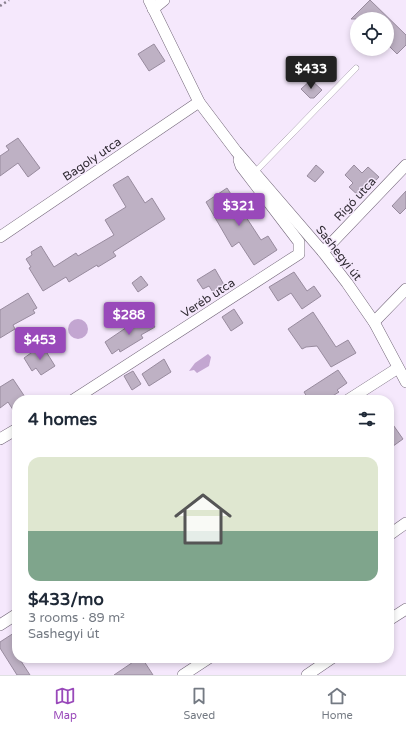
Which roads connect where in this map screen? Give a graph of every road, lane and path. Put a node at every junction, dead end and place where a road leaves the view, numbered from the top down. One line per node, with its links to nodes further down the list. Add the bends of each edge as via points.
1 (9, 0): 4 (path)
2 (164, 0): 3 (street)
3 (151, 5): 6 (street, Sashegyi út)
4 (0, 6)
5 (356, 68): 9 (lane)
6 (199, 102): 7 (street, Sashegyi út); 10 (street, Bagoly utca)
7 (236, 151): 9 (street, Sashegyi út); 12 (street, Sashegyi út, via 240,166 299,242 300,251)
8 (406, 165): 11 (street, Rigó utca)
9 (255, 172): 11 (street, Sashegyi út)
10 (0, 237)
11 (323, 252): 14 (street, Sashegyi út)
12 (296, 257): 17 (street, Veréb utca)
13 (406, 289): 14 (street)
14 (374, 322): 15 (street, Sashegyi út)
15 (398, 368): 16 (street, Sashegyi út); 18 (street)
16 (406, 382)
17 (82, 395)
18 (356, 395)
19 (12, 432): 20 (street)
20 (0, 439)
21 (406, 523): 22 (street)
22 (394, 531)
23 (406, 609): 25 (street)
24 (12, 617): 26 (street)
25 (394, 617)
26 (0, 625)
27 (201, 663): 29 (street)
28 (325, 663): 30 (street)
29 (183, 675)
30 (307, 675)

